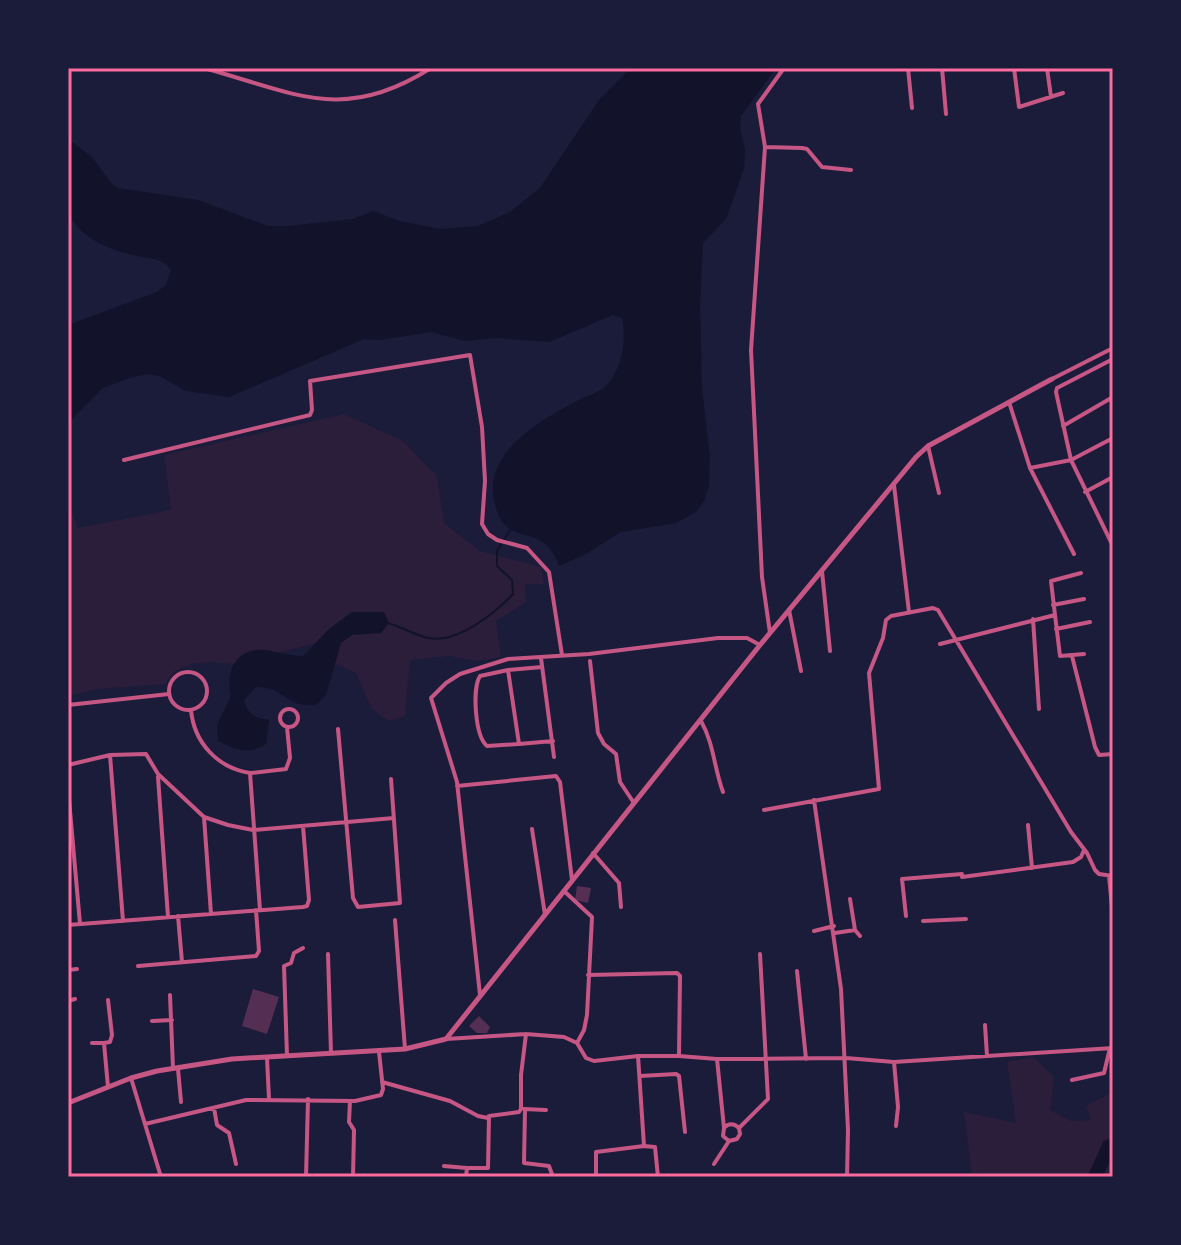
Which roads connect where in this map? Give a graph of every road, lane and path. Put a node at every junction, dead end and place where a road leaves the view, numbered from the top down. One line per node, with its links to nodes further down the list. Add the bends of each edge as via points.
1 (204, 68): 2 (street, via 337,101 389,91)
2 (431, 68)
3 (784, 68): 12 (street, via 758,104)
4 (908, 68): 10 (street)
5 (942, 68): 11 (street)
6 (1014, 68): 9 (street, via 1019,107)
7 (1047, 68): 9 (street)
8 (1063, 93): 9 (street)
9 (1051, 97)
10 (912, 108)
11 (946, 114)
12 (765, 147): 13 (street, via 807,149 822,167); 41 (street, via 751,339 762,577)
13 (851, 170)
14 (1113, 348): 16 (street)
15 (1113, 359): 19 (street, via 1057,388)
16 (1052, 379): 18 (street)
17 (1113, 397): 19 (street)
18 (1009, 402): 21 (street); 24 (street)
19 (1063, 426): 23 (street)
20 (1113, 438): 23 (street)
21 (928, 446): 26 (street); 28 (street)
22 (124, 460): 47 (street, via 310,415 310,381 470,355 482,427 482,524 497,540 527,548 549,572)
23 (1071, 460): 24 (street); 27 (street)
24 (1030, 468): 30 (street)
25 (1113, 477): 27 (street)
26 (894, 485): 31 (street); 36 (street)
27 (1085, 492): 29 (street)
28 (939, 493)
29 (1111, 542)
30 (1074, 554)
31 (822, 569): 35 (street); 45 (street)
32 (1081, 573): 34 (street, via 1051,581)
33 (1084, 599): 34 (street)
34 (1053, 605): 37 (street)
35 (789, 610): 41 (street); 53 (street)
36 (909, 612): 42 (street, via 936,609); 73 (street, via 886,620 870,668 879,789)
37 (1055, 615): 38 (street); 40 (street)
38 (1033, 619): 42 (street); 56 (street)
39 (1090, 622): 40 (street)
40 (1056, 629): 48 (street, via 1060,656)
41 (770, 633): 44 (street)
42 (955, 639): 43 (street); 84 (street)
43 (940, 644)
44 (760, 645): 47 (street, via 747,638 718,638); 58 (street)
45 (830, 651)
46 (1084, 654): 48 (street)
47 (562, 655): 49 (street)
48 (1072, 656): 63 (street, via 1095,747 1099,755)
49 (541, 658): 51 (street); 70 (street, via 482,666 446,683 431,698)
50 (590, 661): 74 (street, via 598,733 616,754 620,782)
51 (542, 667): 52 (street); 61 (street)
52 (508, 670): 62 (street); 62 (street, via 477,681 478,729 487,746)
53 (801, 671)
54 (169, 694): 55 (street); 57 (street, via 177,707); 57 (street, via 180,674 196,673 207,693 205,701)
55 (68, 705)
56 (1039, 709)
57 (191, 710): 67 (street, via 201,740 216,759)
58 (701, 721): 72 (street); 74 (street)
59 (287, 727): 59 (street, via 280,715 293,709 298,723); 67 (street, via 286,769)
60 (338, 729): 79 (street)
61 (553, 741): 62 (street); 65 (street)
62 (519, 744)
63 (1113, 754)
64 (110, 755): 66 (street); 68 (street, via 146,754); 101 (street)
65 (554, 757)
66 (68, 765)
67 (250, 773): 83 (street)
68 (158, 774): 77 (street); 97 (street)
69 (391, 779): 78 (street)
70 (457, 786): 88 (street, via 556,776); 120 (street)
71 (68, 788): 76 (street)
72 (723, 792)
73 (814, 800): 75 (street); 105 (street)
74 (634, 803): 85 (street)
75 (764, 810)
76 (69, 814): 103 (street)
77 (204, 817): 83 (street); 93 (street)
78 (394, 818): 79 (street); 79 (street, via 401,901 397,905 356,906)
79 (346, 822): 81 (street)
80 (1028, 825): 86 (street)
81 (303, 826): 83 (street); 92 (street, via 307,906)
82 (532, 829): 94 (street)
83 (253, 830): 92 (street)
84 (1084, 850): 86 (street, via 1073,862); 87 (street, via 1095,870)
85 (593, 853): 88 (street); 91 (street, via 619,883)
86 (1032, 868): 96 (street, via 902,879)
87 (1111, 876): 98 (street)
88 (572, 880): 89 (street)
89 (564, 891): 94 (street); 118 (street, via 592,917)
90 (850, 899): 106 (street)
91 (621, 907)
92 (258, 910): 93 (street); 113 (street, via 256,956)
93 (211, 914): 95 (street)
94 (545, 915): 120 (street)
95 (178, 916): 97 (street); 113 (street)
96 (906, 916)
97 (168, 917): 101 (street)
98 (1113, 917)
99 (966, 919): 102 (street)
100 (395, 920): 133 (street)
101 (123, 921): 103 (street)
102 (923, 921)
103 (80, 924): 104 (street)
104 (68, 925)
105 (834, 926): 107 (street); 108 (street)
106 (855, 930): 108 (street); 109 (street)
107 (814, 931)
108 (835, 933): 142 (street)
109 (860, 936)
110 (303, 948): 136 (street, via 284,966)
111 (328, 954): 135 (street)
112 (760, 954): 141 (street)
113 (182, 962): 114 (street)
114 (138, 966)
115 (77, 969): 116 (street)
116 (68, 970)
117 (797, 971): 144 (street)
118 (588, 975): 131 (street, via 587,1015); 138 (street, via 677,973)
119 (170, 995): 124 (street)
120 (480, 997): 128 (street)
121 (75, 999): 123 (street)
122 (108, 1000): 130 (street, via 112,1035)
123 (68, 1001)
124 (172, 1020): 125 (street); 146 (street)
125 (152, 1021)
126 (985, 1025): 139 (street)
127 (526, 1034): 128 (street); 131 (street); 158 (street)
128 (446, 1039): 133 (street)
129 (92, 1043): 130 (street)
130 (104, 1043): 151 (street)
131 (577, 1043): 137 (street, via 594,1061)
132 (1111, 1048): 139 (street); 149 (street, via 1104,1073)
133 (405, 1049): 134 (street)
134 (379, 1052): 135 (street); 150 (street)
135 (331, 1055): 136 (street)
136 (287, 1056): 140 (street)
137 (638, 1056): 138 (street); 147 (street)
138 (679, 1056): 143 (street)
139 (987, 1056): 145 (street)
140 (267, 1057): 146 (street); 152 (street)
141 (767, 1057): 143 (street); 144 (street); 164 (street, via 768,1099)
142 (846, 1058): 144 (street); 145 (street); 181 (street)
143 (717, 1059): 163 (street)
144 (806, 1059)
145 (894, 1062): 162 (street)
146 (176, 1068): 148 (street); 155 (street)
147 (640, 1076): 165 (street, via 679,1076); 167 (street)
148 (131, 1078): 151 (street); 161 (street)
149 (1072, 1080)
150 (382, 1082): 154 (street, via 378,1097); 160 (street)
151 (108, 1087): 156 (street)
152 (269, 1099): 153 (street); 157 (street)
153 (308, 1099): 154 (street); 174 (street)
154 (350, 1101): 175 (street)
155 (181, 1102)
156 (68, 1103)
157 (214, 1108): 161 (street); 168 (street, via 217,1125 229,1133)
158 (523, 1109): 159 (street); 160 (street); 178 (street, via 524,1163 549,1166)
159 (546, 1110)
160 (488, 1118): 172 (street)
161 (144, 1122): 173 (street)
162 (896, 1126)
163 (724, 1128): 164 (street); 166 (street)
164 (739, 1128): 166 (street, via 737,1139)
165 (685, 1132)
166 (729, 1141): 169 (street)
167 (644, 1146): 179 (street, via 596,1152); 180 (street, via 655,1147)
168 (236, 1164)
169 (714, 1164)
170 (444, 1166): 171 (street)
171 (467, 1168): 172 (street); 176 (street)
172 (488, 1168): 177 (street)
173 (161, 1177)
174 (306, 1177)
175 (353, 1177)
176 (466, 1177)
177 (488, 1177)
178 (553, 1177)
179 (596, 1177)
180 (658, 1177)
181 (847, 1177)

